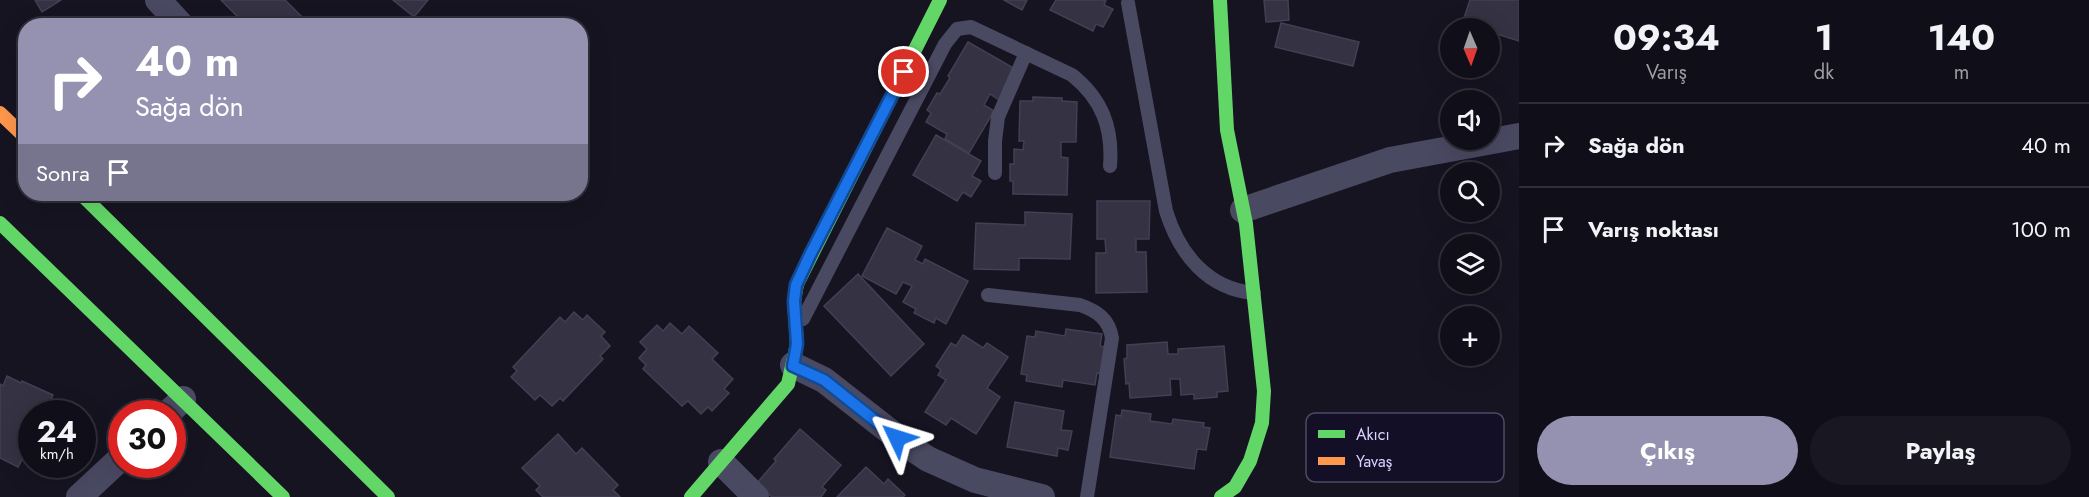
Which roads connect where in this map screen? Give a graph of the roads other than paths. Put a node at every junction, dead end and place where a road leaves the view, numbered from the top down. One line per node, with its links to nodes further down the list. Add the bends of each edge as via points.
1 (158, 0): 5 (street)
2 (940, 0): 17 (street, via 796,285)
3 (1220, 0): 13 (street, via 1227,130)
4 (1128, 3): 15 (lane, via 1172,228 1190,259 1211,279 1233,290)
5 (175, 18)
6 (1026, 53): 10 (lane, via 1072,75 1092,94 1108,127); 11 (lane, via 998,117); 17 (lane, via 970,27 952,33)
7 (0, 113): 8 (street)
8 (18, 130)
9 (1519, 136): 13 (street, via 1390,160)
10 (1110, 166)
11 (995, 173)
12 (88, 201): 25 (street)
13 (1243, 210): 15 (street)
14 (0, 223): 19 (street)
15 (1254, 292): 30 (street, via 1263,376 1262,423 1241,479)
16 (988, 295): 29 (lane, via 1080,305 1094,310 1111,327)
17 (796, 333): 18 (street)
18 (793, 366): 21 (street, via 788,384); 28 (street, via 824,380 928,459 975,480)
19 (169, 400)
20 (186, 415): 24 (street)
21 (722, 462): 26 (street); 27 (street)
22 (108, 470): 23 (street)
23 (79, 497)
24 (284, 497)
25 (388, 497)
26 (691, 497)
27 (756, 497)
28 (1041, 497)
29 (1087, 497)
30 (1221, 497)

